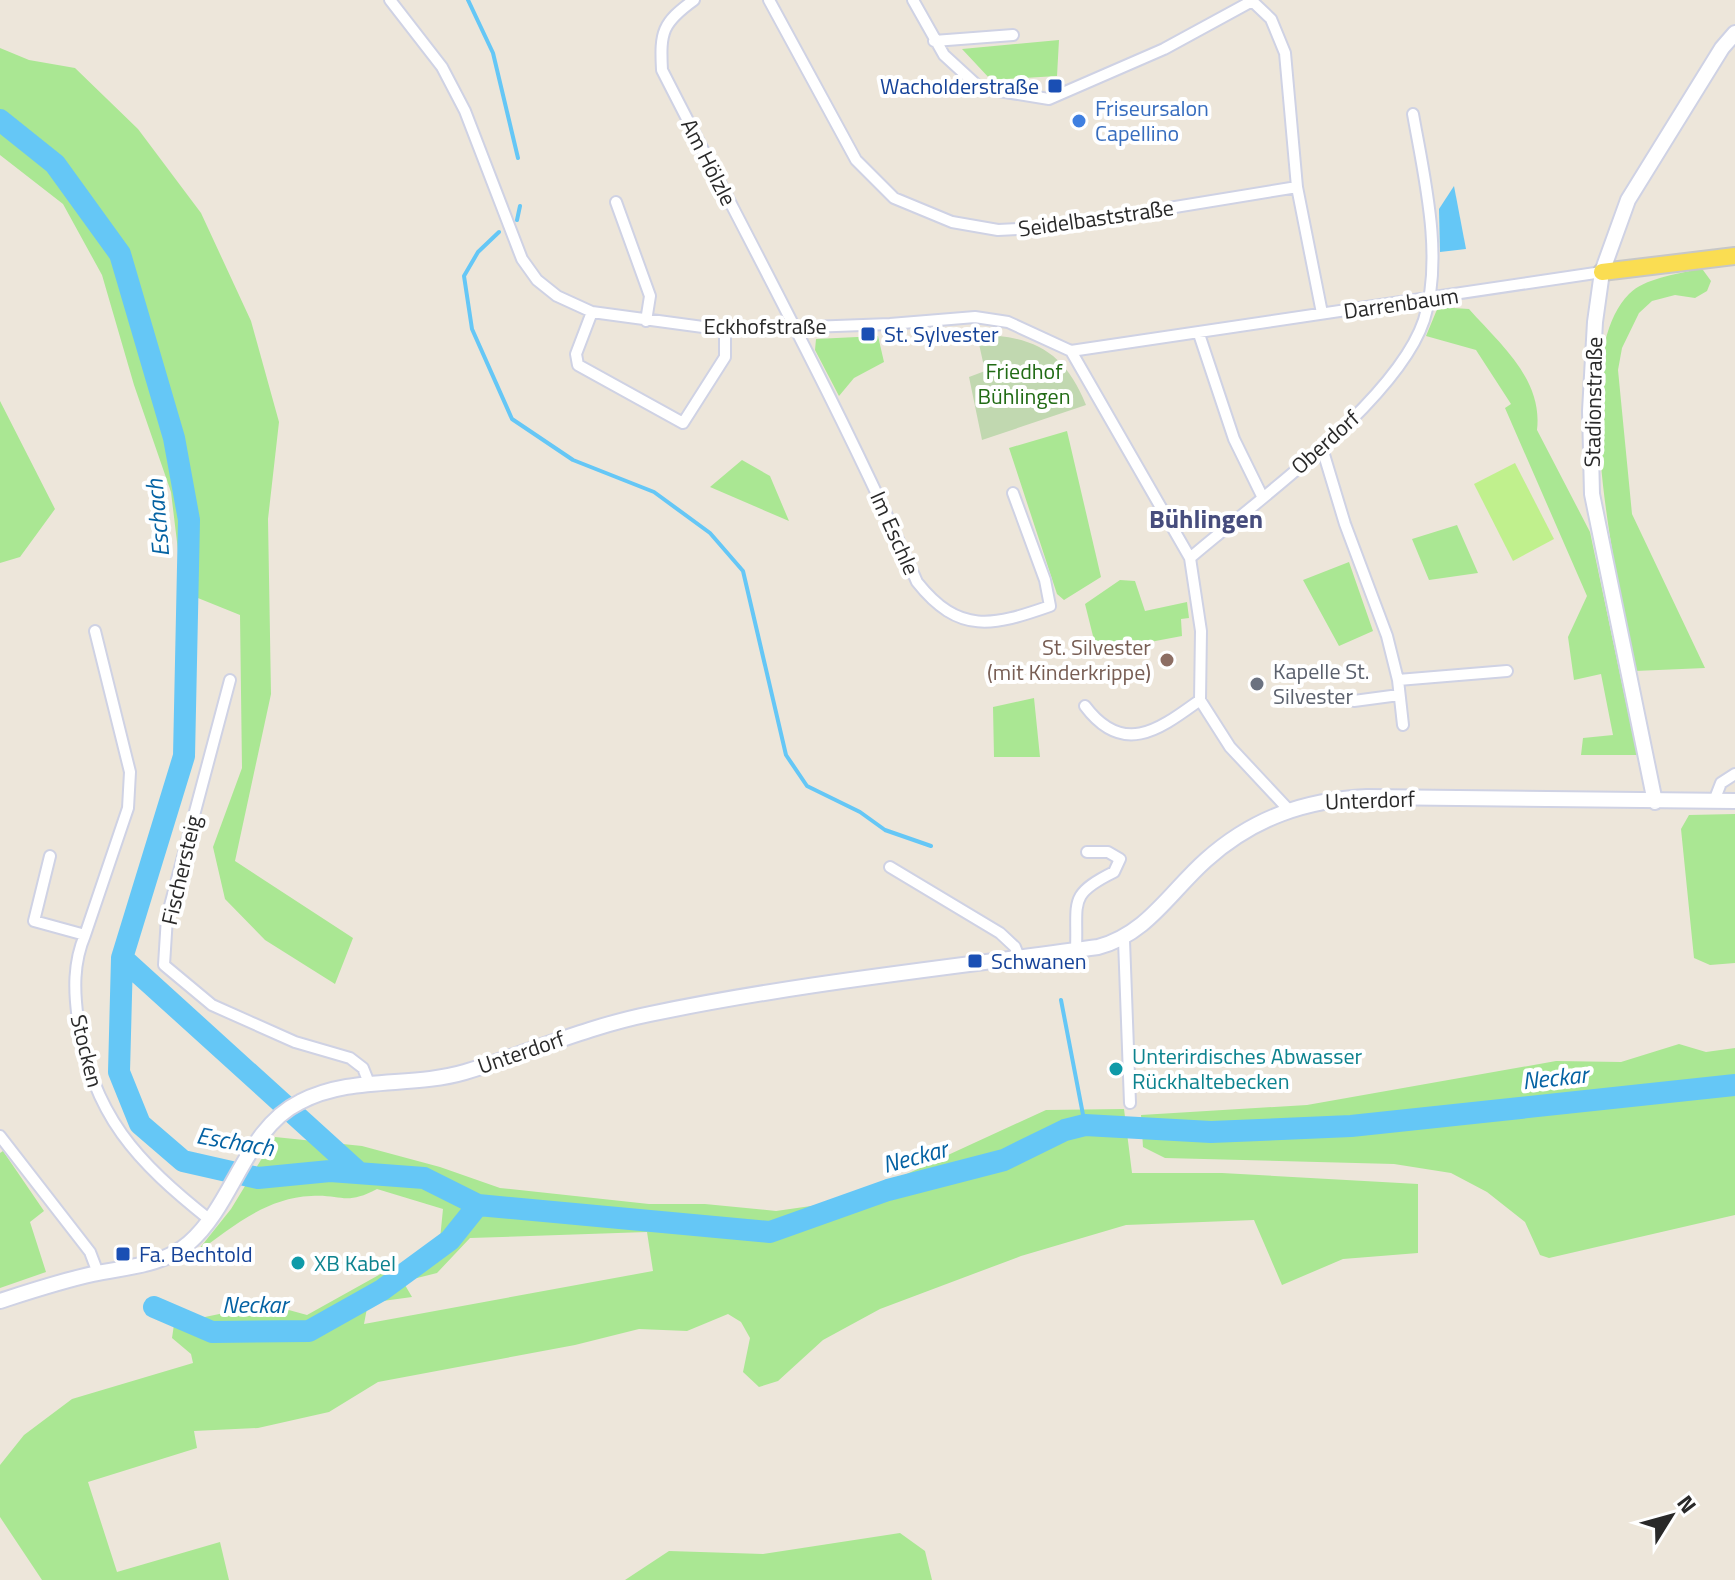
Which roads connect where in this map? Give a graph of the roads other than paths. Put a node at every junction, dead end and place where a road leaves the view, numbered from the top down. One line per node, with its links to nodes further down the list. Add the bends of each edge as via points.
1 (390, 0): 15 (street, Eckhofstraße, via 442,67 465,111 522,259 557,296)
2 (694, 0): 18 (street, Am Hölzle, via 670,19 661,38 662,70)
3 (769, 0): 10 (street, Seidelbaststraße, via 856,160 894,198 952,222 998,230 1053,227)
4 (913, 0): 8 (street)
5 (1252, 0): 8 (street, via 1164,49 1049,99 980,88); 10 (street, via 1271,19 1285,53)
6 (1735, 33): 13 (street, Stadionstraße, via 1628,200)
7 (1013, 35): 8 (street)
8 (934, 41)
9 (1413, 114): 14 (street, Oberdorf, via 1429,204)
10 (1297, 187): 16 (street)
11 (616, 202): 17 (street, via 650,296)
12 (1735, 256): 13 (main road)
13 (1602, 272): 14 (street, Darrenbaum); 38 (street, Stadionstraße, via 1590,411 1592,494)
14 (1427, 301): 16 (street, Darrenbaum); 22 (street, Oberdorf, via 1420,329 1380,389)
15 (592, 312): 17 (street, Eckhofstraße); 19 (street, via 576,354 578,365 683,423 725,357)
16 (1322, 313): 20 (street, Darrenbaum)
17 (646, 321): 19 (street, Eckhofstraße)
18 (797, 327): 19 (street, Eckhofstraße); 21 (street, Eckhofstraße, via 975,317 1008,322); 23 (street, Im Eschle, via 917,582 953,615 990,624 1050,606)
19 (725, 330)
20 (1199, 334): 21 (street, Darrenbaum); 24 (street, via 1229,426)
21 (1071, 351): 25 (street)
22 (1322, 448): 24 (street, Oberdorf); 29 (street)
23 (1013, 493)
24 (1262, 496): 25 (street, Oberdorf)
25 (1190, 558): 31 (street, via 1201,631)
26 (95, 631): 43 (street, Stocken, via 130,772 128,808)
27 (1507, 671): 29 (street)
28 (230, 680): 47 (street, Fischersteig, via 167,917 164,965 212,1005 295,1042 350,1058 363,1068)
29 (1398, 680): 30 (street)
30 (1399, 695): 32 (street); 34 (street)
31 (1200, 700): 33 (street, via 1155,732 1129,734 1098,721); 39 (street, via 1230,747)
32 (1354, 701)
33 (1085, 706)
34 (1403, 725)
35 (1735, 774): 36 (street, via 1721,783)
36 (1714, 801): 37 (street, Unterdorf); 38 (street, Unterdorf)
37 (1735, 801)
38 (1655, 802): 39 (street, Unterdorf, via 1367,797)
39 (1288, 809): 44 (street, Unterdorf, via 1248,828 1206,859)
40 (1087, 852): 45 (street, via 1108,852 1120,859 1114,872 1078,895)
41 (50, 856): 43 (street, via 34,921)
42 (890, 867): 46 (street, via 1000,933)
43 (85, 935): 50 (street, Stocken, via 74,993 82,1050 97,1096 146,1164)
44 (1124, 940): 45 (street, Unterdorf); 48 (street)
45 (1076, 950): 46 (street, Unterdorf)
46 (1019, 957): 47 (street, Unterdorf, via 825,982 648,1014 581,1031 462,1073)
47 (369, 1083): 50 (street, Unterdorf, via 332,1088 285,1112 247,1159)
48 (1130, 1103)
49 (0, 1136): 51 (street, via 90,1252)
50 (210, 1220): 51 (street, Unterdorf, via 177,1252)
51 (98, 1273): 52 (street, Unterdorf)
52 (0, 1301)

